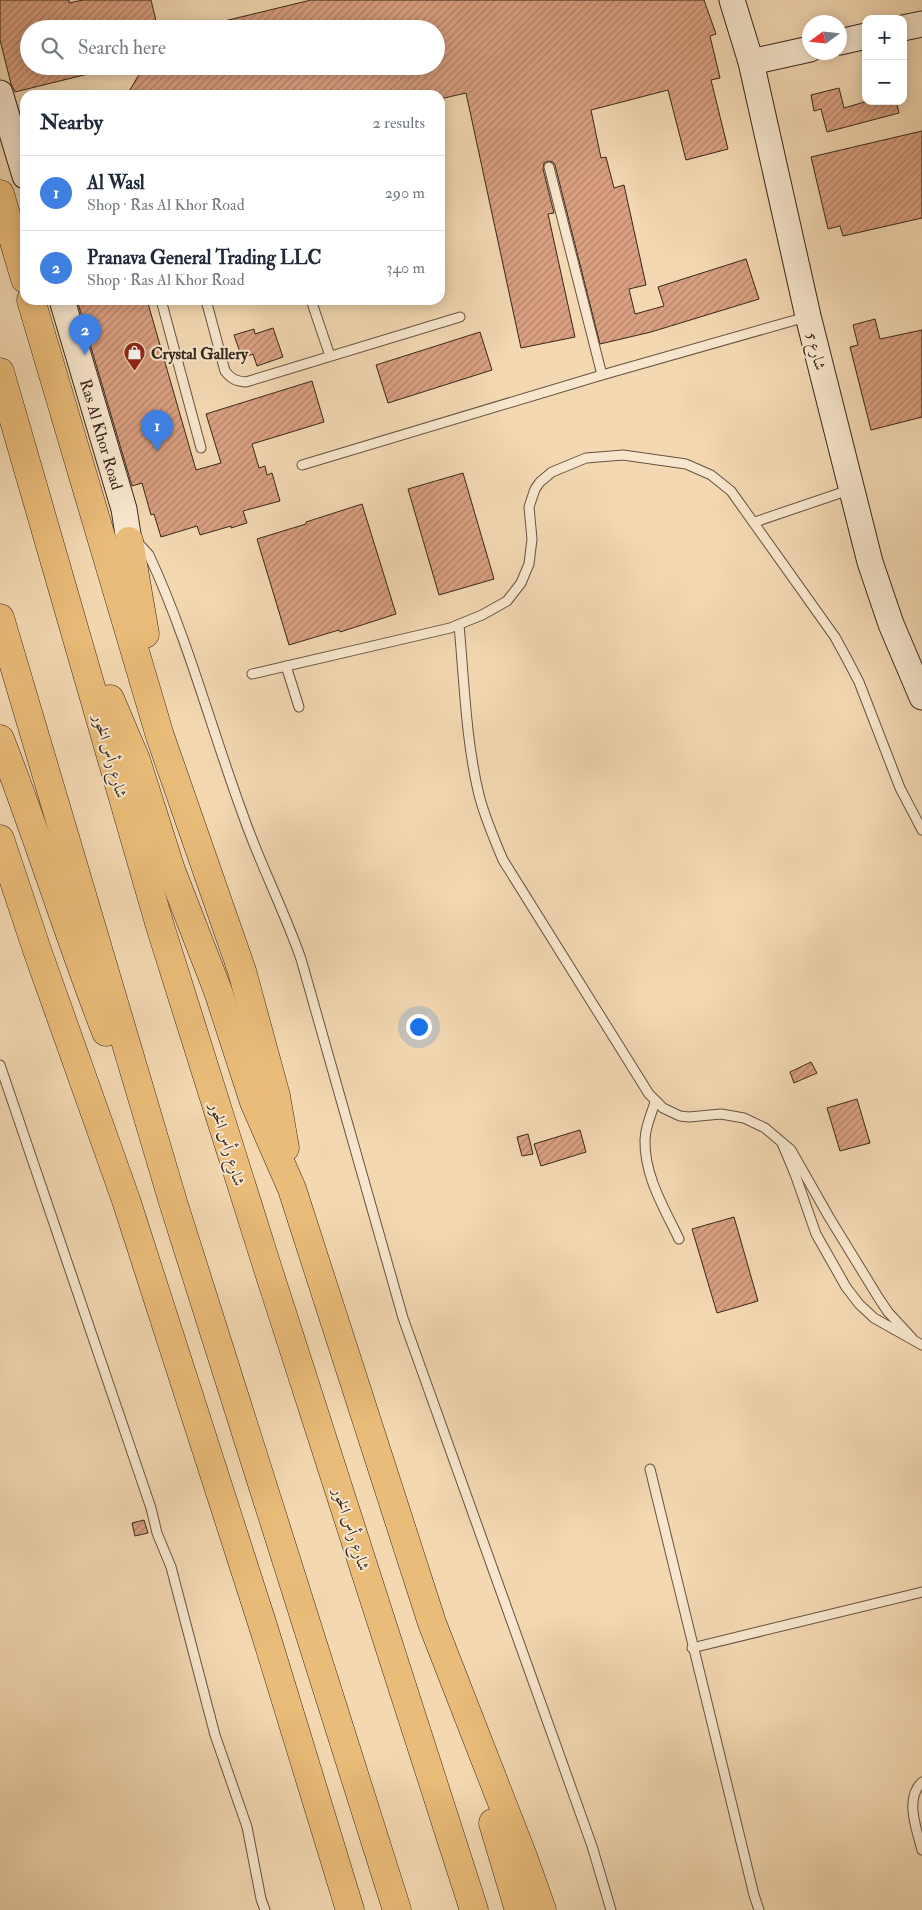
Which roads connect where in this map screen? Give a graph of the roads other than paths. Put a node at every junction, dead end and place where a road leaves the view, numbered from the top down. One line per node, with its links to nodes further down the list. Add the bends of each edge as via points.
1 (732, 0): 7 (street, شارع 5)
2 (922, 24): 3 (street)
3 (907, 27)
4 (862, 37): 5 (street)
5 (847, 40)
6 (802, 51): 7 (street)
7 (751, 62): 18 (street, شارع 5)
8 (0, 93): 9 (street)
9 (20, 159)
10 (549, 167): 22 (lane)
11 (0, 194): 12 (highway)
12 (20, 262)
13 (32, 305): 36 (highway, via 157,727)
14 (63, 305): 27 (street, Ras Al Khor Road, via 124,508)
15 (162, 305): 23 (lane)
16 (207, 305): 20 (lane, via 222,363 230,377 237,381 254,380)
17 (313, 305): 20 (lane)
18 (808, 316): 22 (lane); 25 (street, شارع 5)
19 (460, 317): 20 (lane)
20 (330, 356)
21 (0, 372): 28 (highway, شارع رأس الخور)
22 (602, 375): 24 (lane)
23 (202, 448)
24 (302, 465)
25 (852, 489): 26 (lane); 33 (street, شارع 5, via 870,562 891,624)
26 (755, 522): 30 (lane, via 731,491 700,469 672,461 623,455 586,458 552,472 535,489 529,507 532,551 526,574 514,592 495,608); 37 (lane, via 847,659 896,779)
27 (129, 541): 36 (highway, via 147,647 178,753); 59 (lane, via 146,550 164,587 242,814 296,943 402,1318 592,1846)
28 (64, 589): 42 (highway, via 136,760 171,870 218,991 254,1102); 56 (highway, شارع رأس الخور, via 160,926)
29 (0, 618): 43 (highway)
30 (459, 624): 31 (lane); 40 (lane, via 474,775 494,839)
31 (286, 666): 32 (lane); 34 (lane)
32 (252, 674)
33 (922, 697)
34 (299, 707)
35 (0, 739): 43 (highway, via 85,979)
36 (184, 806): 42 (highway, via 242,971 276,1096)
37 (922, 830)
38 (0, 839): 54 (highway, via 129,1209)
39 (0, 1065): 53 (lane, via 171,1567 212,1726 247,1827)
40 (655, 1102): 41 (lane, via 680,1116 721,1114 744,1118 764,1128); 44 (lane, via 645,1137 646,1157 660,1200)
41 (782, 1143): 45 (lane, via 794,1154 829,1218 888,1312); 45 (lane, via 816,1234 846,1287 874,1318)
42 (292, 1189): 49 (highway)
43 (173, 1202): 55 (highway)
44 (679, 1239)
45 (912, 1338): 46 (lane)
46 (922, 1345)
47 (650, 1470): 50 (lane)
48 (922, 1592): 50 (lane)
49 (432, 1623): 57 (highway); 58 (highway)
50 (692, 1648): 60 (lane)
51 (922, 1782): 52 (lane, via 913,1801)
52 (922, 1850)
53 (265, 1910)
54 (350, 1910)
55 (397, 1910)
56 (474, 1910)
57 (519, 1910)
58 (542, 1910)
59 (611, 1910)
60 (759, 1910)

